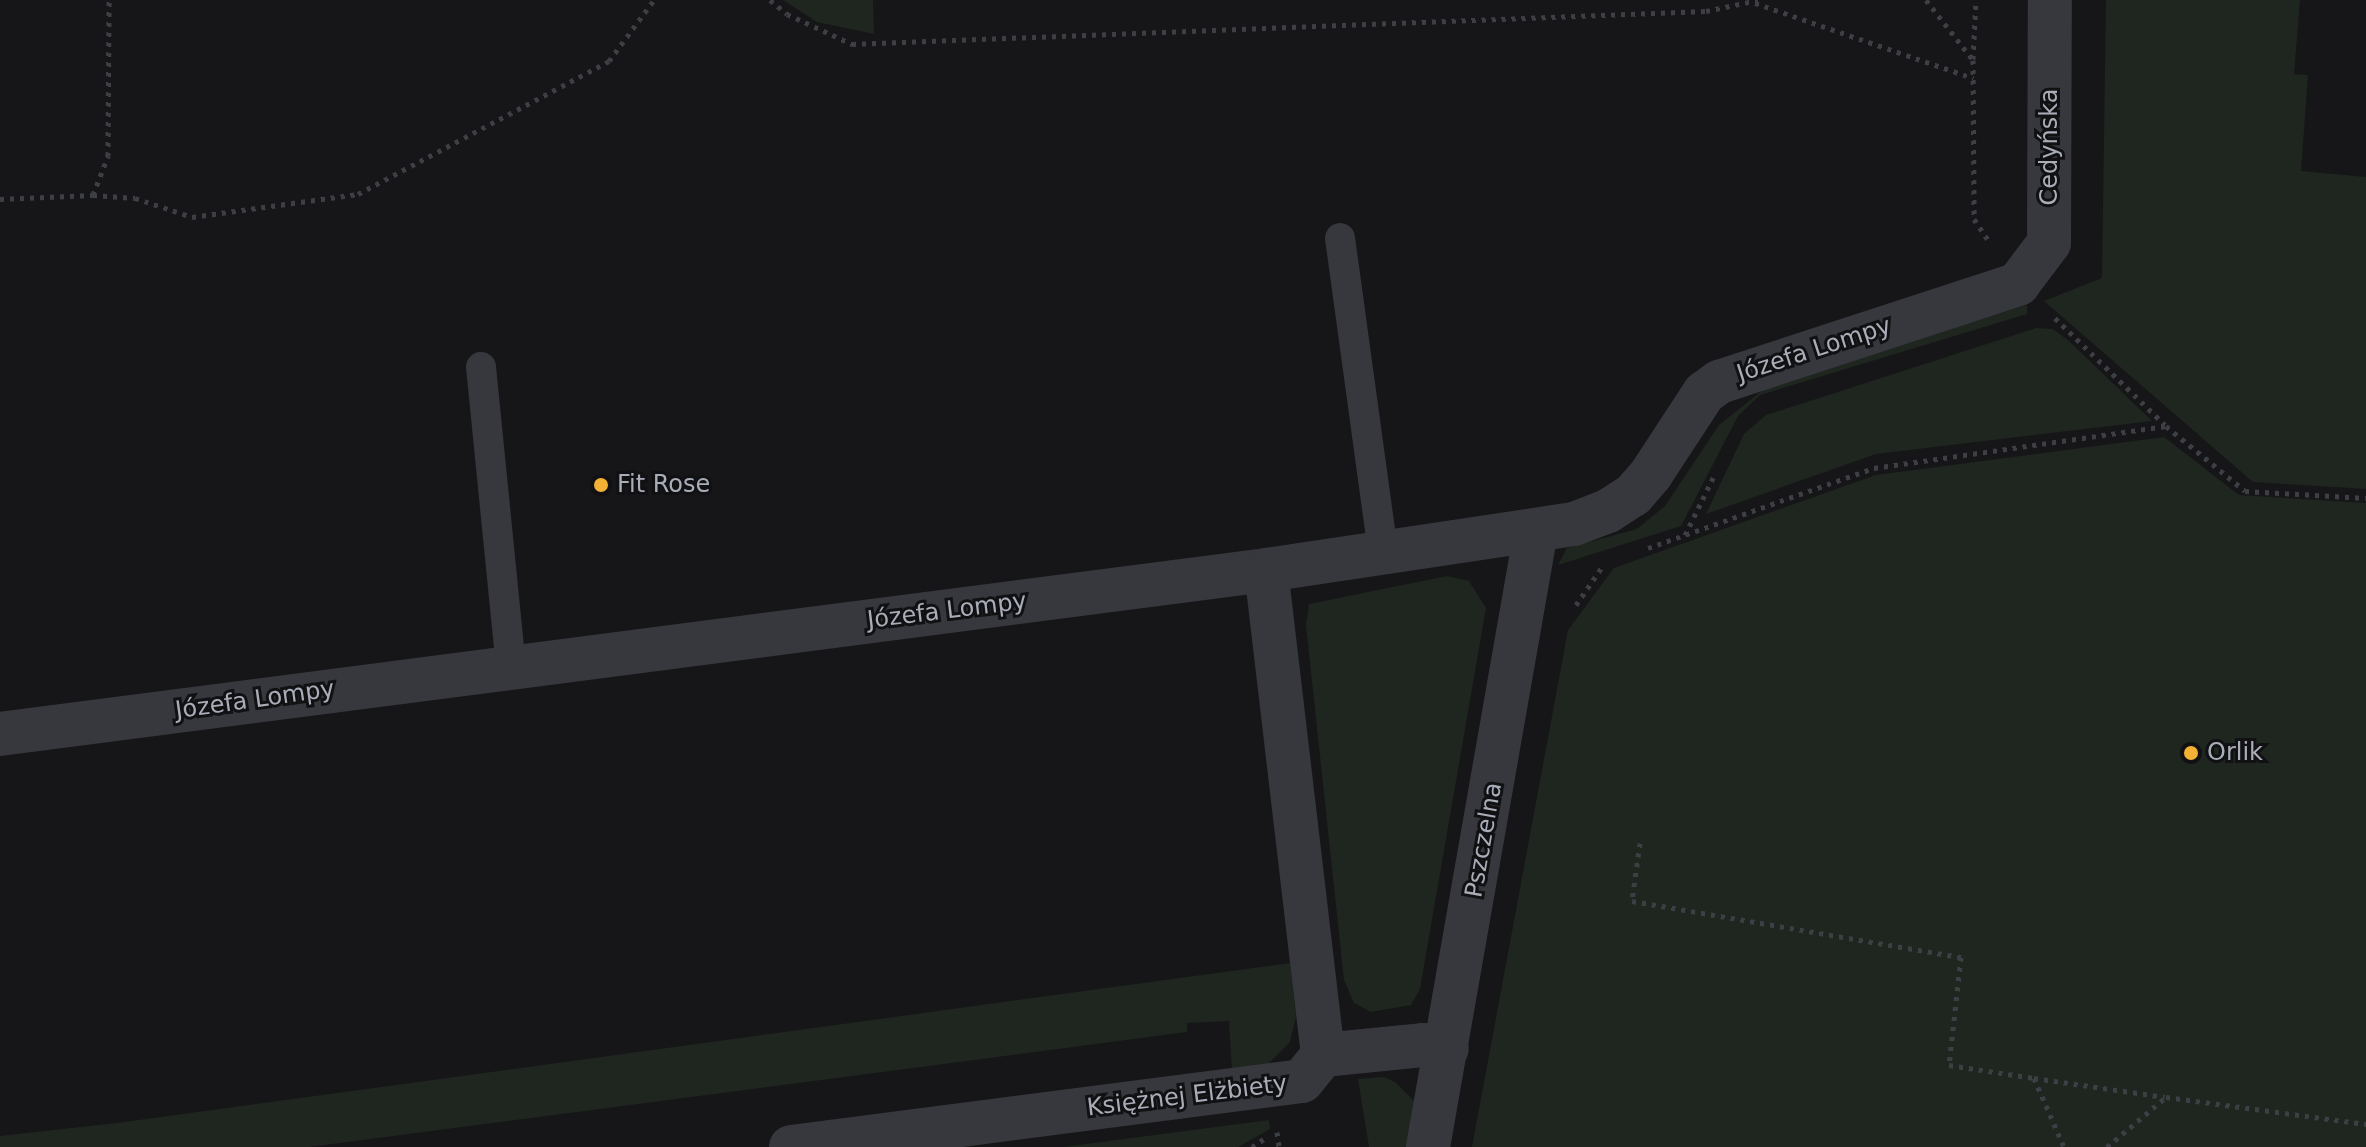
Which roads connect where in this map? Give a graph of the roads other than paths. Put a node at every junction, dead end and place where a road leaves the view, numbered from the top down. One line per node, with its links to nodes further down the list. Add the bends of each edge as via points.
1 (2050, 0): 3 (street, Cedyńska, via 2049,243)
2 (1340, 238): 6 (lane)
3 (2018, 284): 5 (street, Józefa Lompy, via 1719,382 1704,393 1633,495 1574,524)
4 (481, 367): 8 (lane)
5 (1536, 531): 6 (street, Józefa Lompy); 10 (street, Pszczelna)
6 (1383, 553): 7 (street, Józefa Lompy)
7 (1266, 570): 8 (street, Józefa Lompy); 11 (street)
8 (511, 667): 9 (street, Józefa Lompy)
9 (0, 734)
10 (1447, 1049): 11 (street, via 1423,1045); 13 (street, Pszczelna)
11 (1323, 1055): 12 (street, Księżnej Elżbiety, via 1302,1081)
12 (791, 1147)
13 (1428, 1147)

